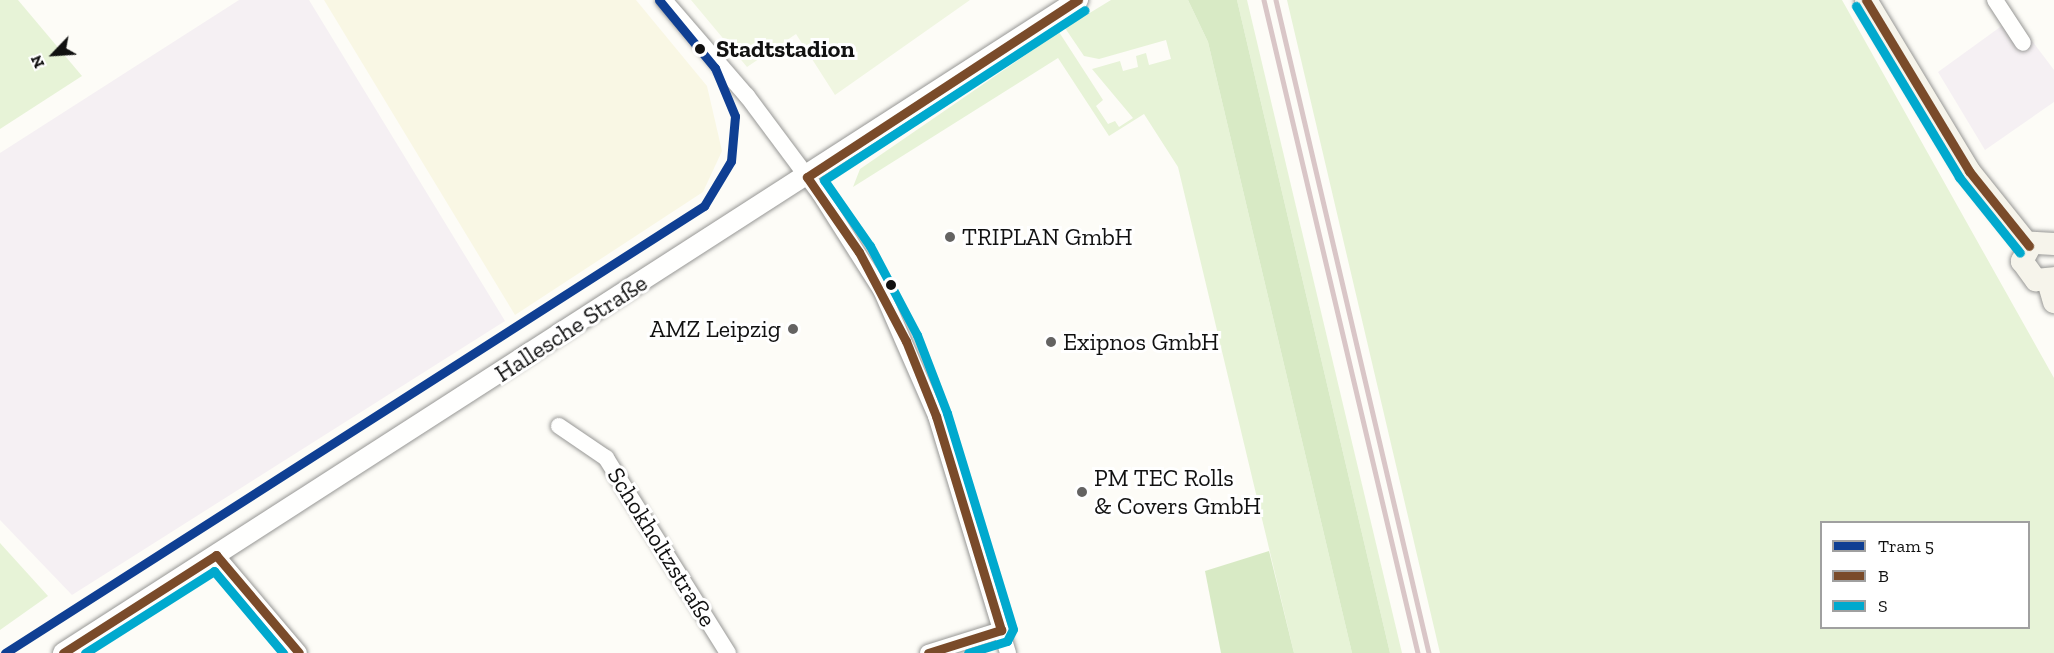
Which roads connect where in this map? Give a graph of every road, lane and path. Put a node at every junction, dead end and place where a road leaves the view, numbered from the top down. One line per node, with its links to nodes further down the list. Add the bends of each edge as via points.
1 (664, 0): 6 (street, via 747,96)
2 (1078, 0): 6 (street, Hallesche Straße)
3 (1866, 0): 8 (main road, via 1968,171)
4 (1995, 0): 5 (street)
5 (2023, 43)
6 (807, 177): 11 (street, Hallesche Straße); 12 (street, via 859,252 906,341 936,416)
7 (2054, 244): 8 (main road, via 2038,241)
8 (2029, 246): 9 (main road, via 2022,261 2026,273)
9 (2052, 287)
10 (559, 426): 15 (street, Schokholtzstraße, via 606,458)
11 (216, 555): 13 (street, Hallesche Straße); 14 (street)
12 (1001, 630): 16 (street); 17 (street)
13 (63, 653)
14 (299, 653)
15 (728, 653)
16 (928, 653)
17 (1008, 653)

